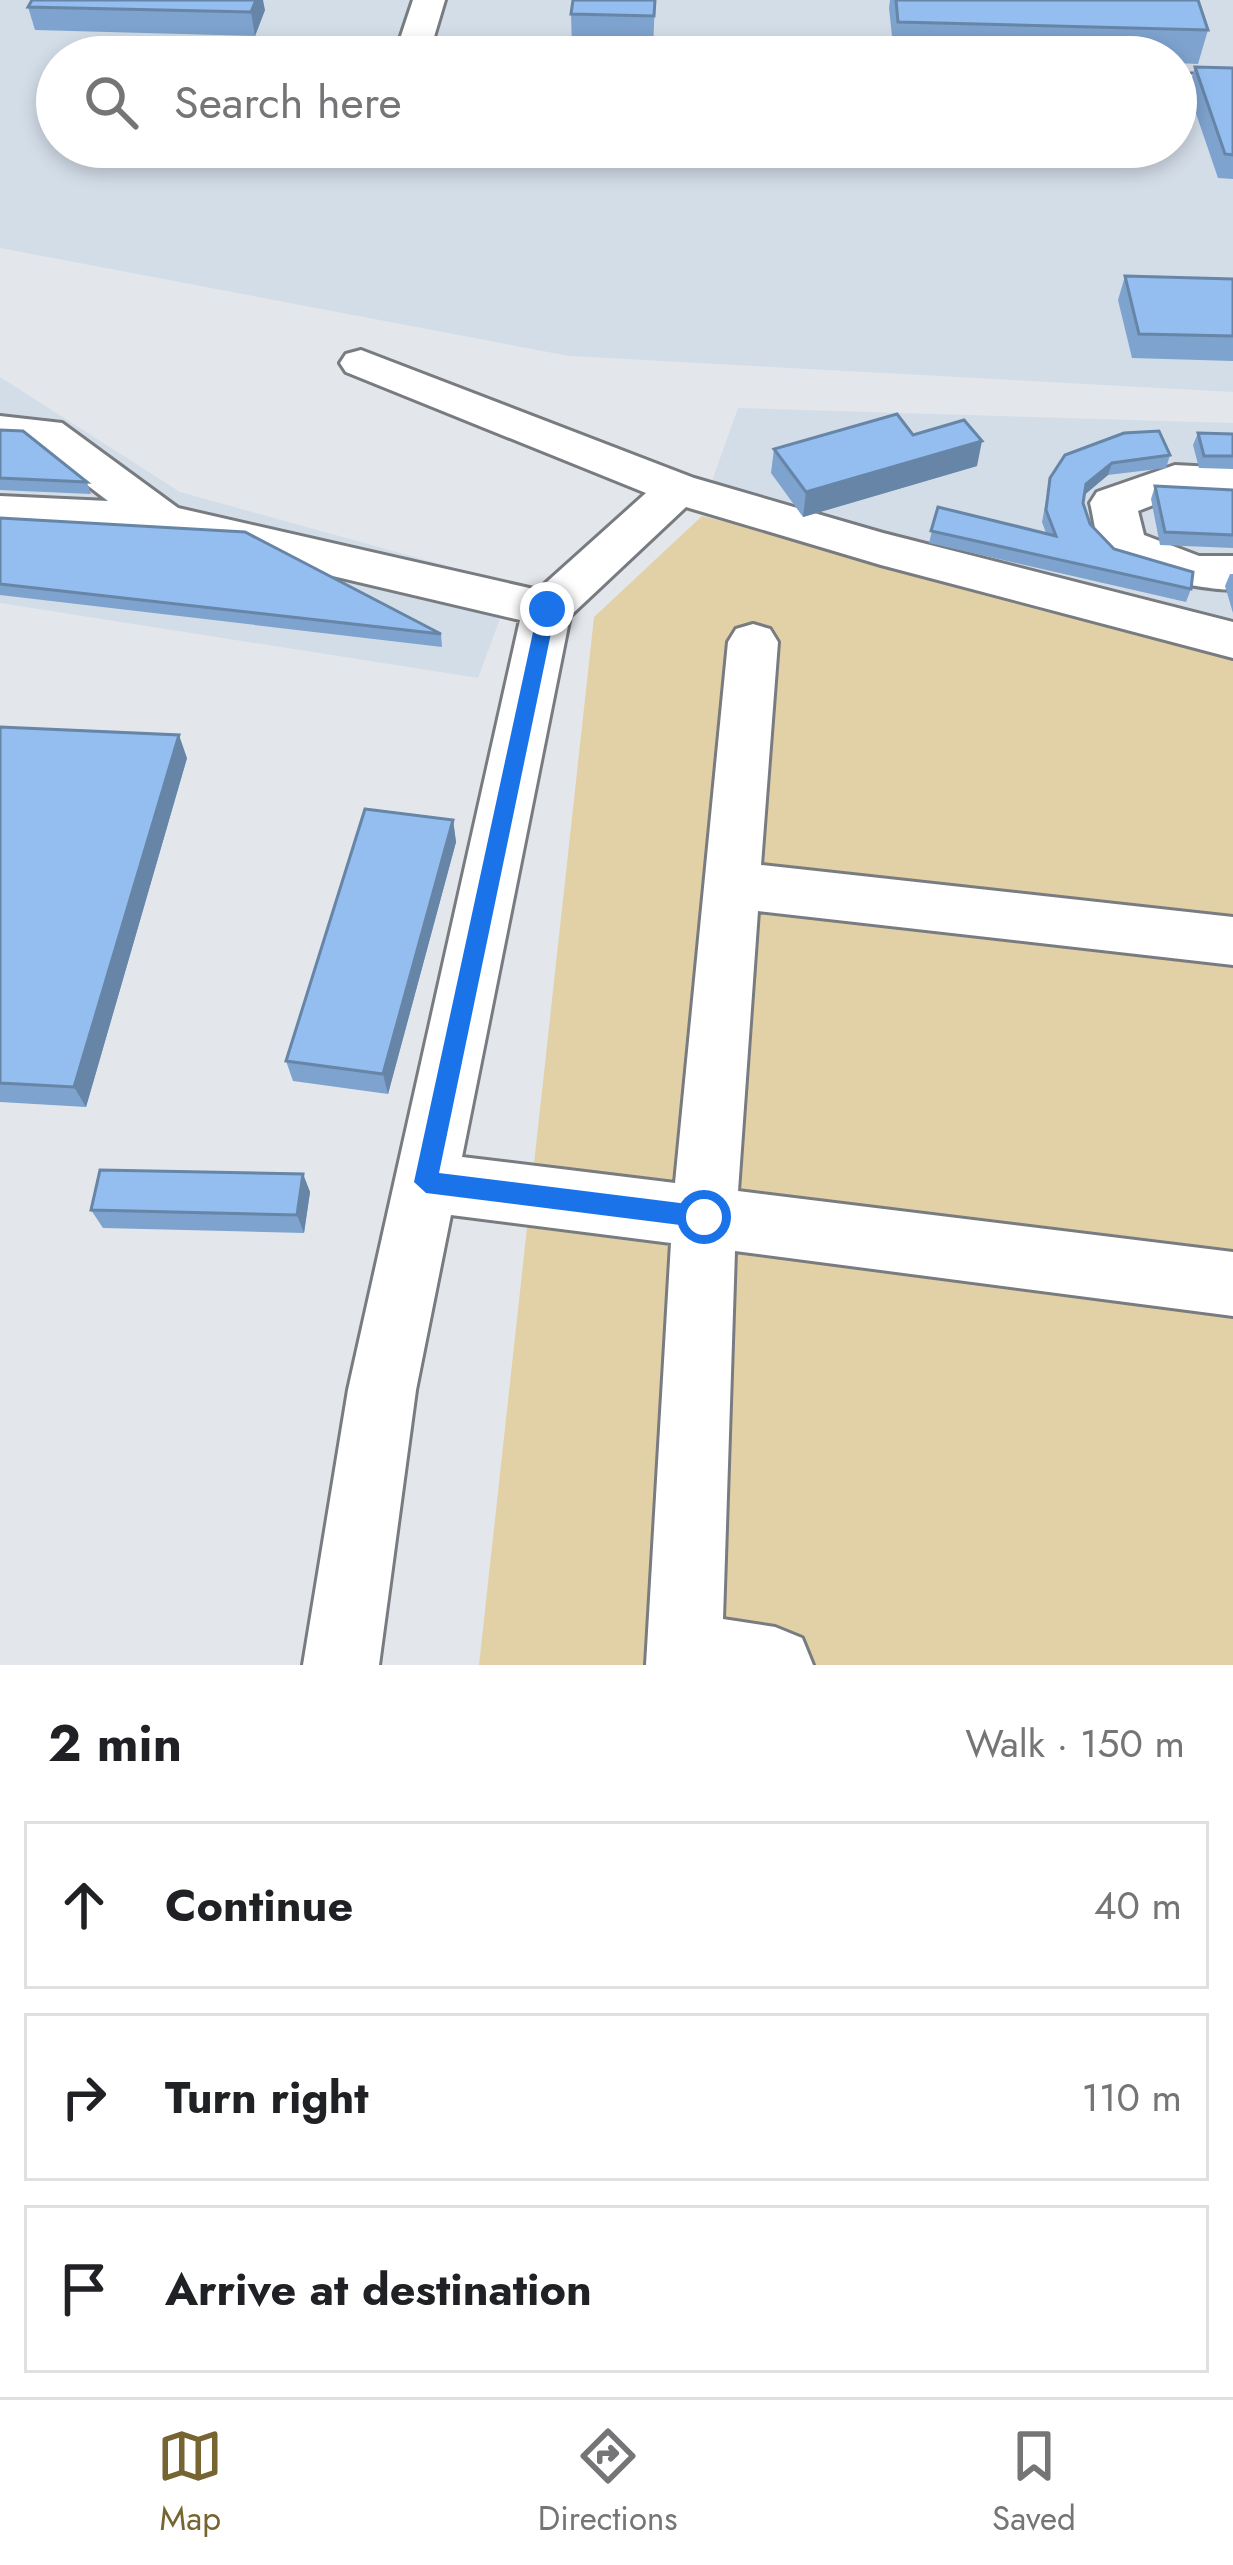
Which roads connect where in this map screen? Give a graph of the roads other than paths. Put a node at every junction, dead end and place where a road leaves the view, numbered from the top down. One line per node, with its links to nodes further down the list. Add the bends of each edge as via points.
1 (430, 0): 2 (lane)
2 (418, 36)
3 (1197, 85): 4 (lane)
4 (1233, 86)
5 (361, 363): 8 (lane)
6 (0, 430): 10 (lane, via 46,433)
7 (1233, 483): 11 (lane, via 1175,480 1114,502 1123,545)
8 (678, 489): 12 (lane); 13 (lane)
9 (0, 512): 10 (lane)
10 (163, 520): 12 (lane)
11 (1214, 572): 13 (lane)
12 (547, 609): 17 (lane)
13 (1220, 637)
14 (753, 642): 15 (lane)
15 (733, 885): 16 (lane); 18 (lane)
16 (1233, 941)
17 (426, 1182): 18 (lane); 21 (lane, via 382,1390)
18 (704, 1217): 19 (lane); 20 (lane)
19 (1233, 1284)
20 (684, 1658): 22 (lane)
21 (341, 1665)
22 (775, 1665)

